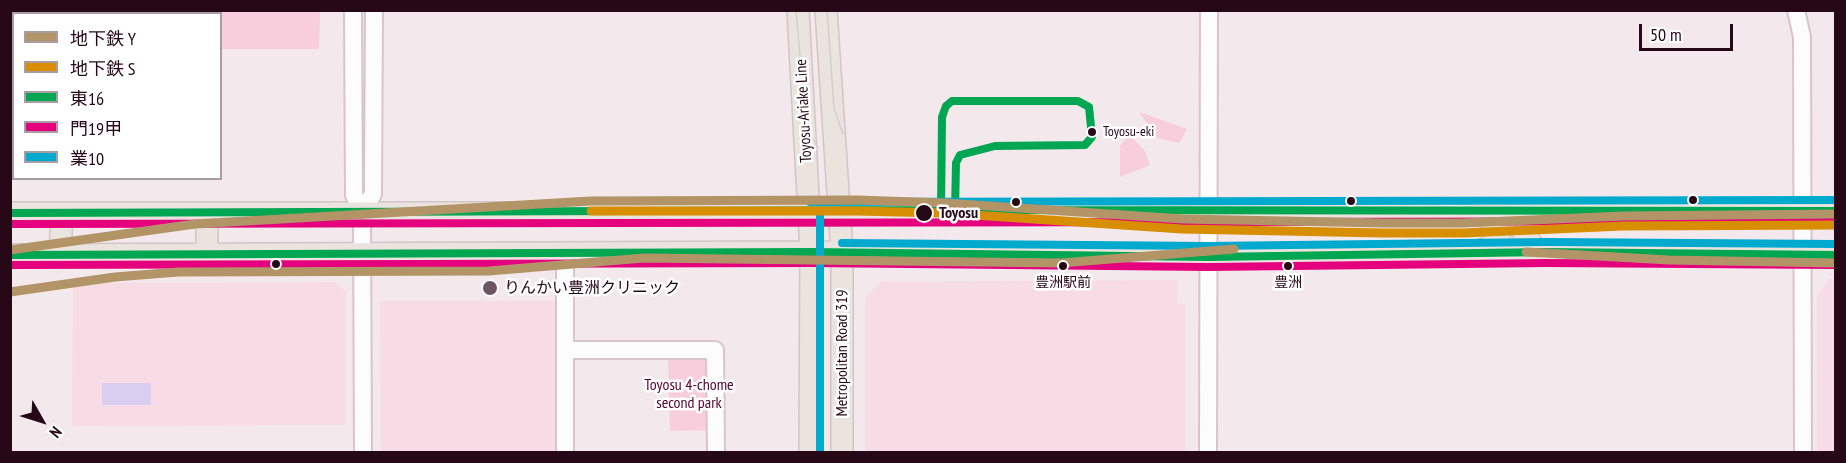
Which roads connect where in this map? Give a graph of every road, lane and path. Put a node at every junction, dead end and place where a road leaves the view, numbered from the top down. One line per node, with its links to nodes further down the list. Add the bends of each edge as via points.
1 (353, 10): 9 (street, via 354,195)
2 (374, 10): 9 (street, via 373,194)
3 (798, 10): 10 (main road, Toyosu-Ariake Line)
4 (826, 10): 11 (main road, Toyosu-Ariake Line)
5 (1209, 10): 12 (street)
6 (1796, 10): 7 (street, via 1803,37)
7 (1802, 211): 8 (main road); 14 (main road); 27 (street)
8 (1836, 211)
9 (362, 212): 10 (main road); 17 (main road); 26 (street)
10 (810, 212): 11 (main road); 18 (main road, Toyosu-Ariake Line)
11 (840, 212): 12 (main road); 20 (main road, Toyosu-Ariake Line)
12 (1208, 212): 13 (main road); 29 (street)
13 (1473, 212): 14 (main road); 21 (main road, via 1492,220 1500,233 1491,246)
14 (1542, 212): 19 (main road, via 1529,222 1524,234 1538,252)
15 (10, 213): 16 (main road)
16 (62, 213): 17 (main road); 22 (main road)
17 (207, 213): 25 (main road)
18 (811, 252): 20 (main road); 23 (main road); 34 (main road, Metropolitan Road 319)
19 (1546, 252): 21 (main road); 27 (main road)
20 (842, 253): 29 (main road); 35 (main road, Metropolitan Road 319)
21 (1474, 253): 29 (main road)
22 (60, 254): 24 (main road); 25 (main road)
23 (565, 254): 26 (main road); 30 (street)
24 (10, 255)
25 (207, 255): 26 (main road)
26 (362, 255): 31 (street)
27 (1802, 255): 28 (main road); 37 (street)
28 (1836, 255)
29 (1208, 257): 36 (street)
30 (565, 350): 32 (street); 33 (street, via 715,350)
31 (363, 453)
32 (565, 453)
33 (716, 453)
34 (810, 453)
35 (842, 453)
36 (1209, 453)
37 (1803, 453)

